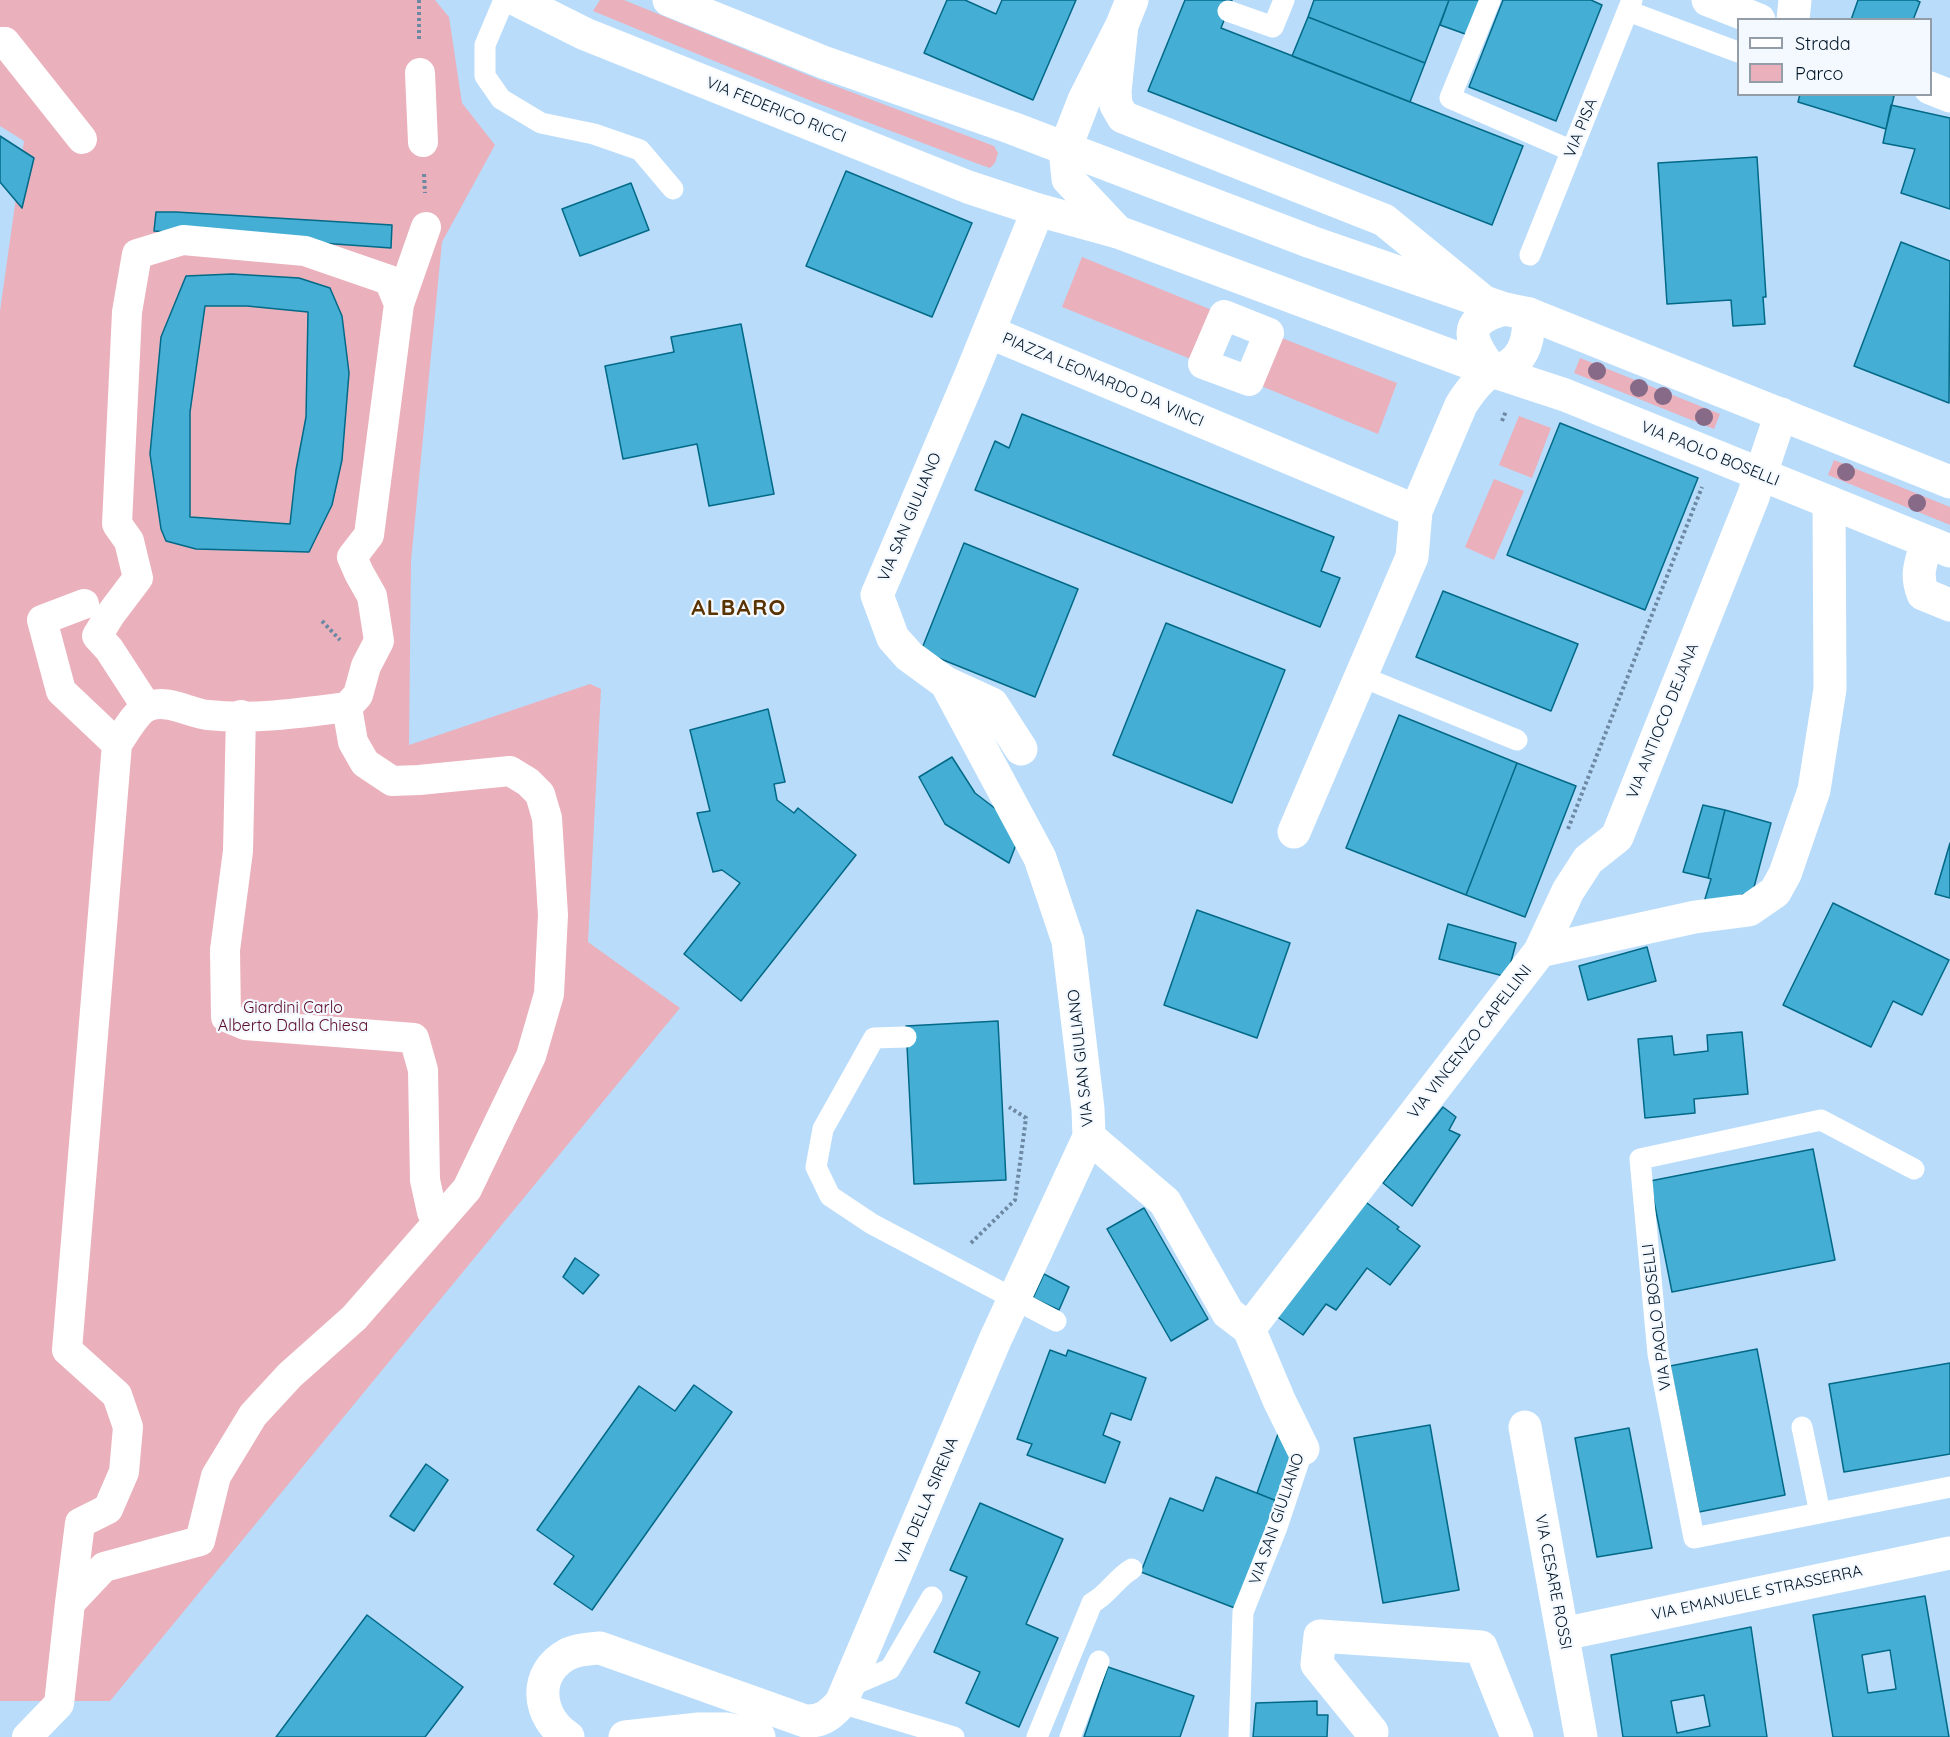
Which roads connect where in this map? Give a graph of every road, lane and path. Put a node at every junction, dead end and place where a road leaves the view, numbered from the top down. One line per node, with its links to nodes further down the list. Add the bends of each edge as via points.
1 (419, 0): 16 (path)
2 (504, 0): 24 (lane, via 485,45 485,76 501,99 541,123 594,134 640,150)
3 (517, 0): 25 (street, VIA FEDERICO RICCI, via 585,34 968,187)
4 (669, 0): 22 (street, via 823,62)
5 (1284, 0): 10 (lane, via 1273,27)
6 (1490, 0): 23 (lane, via 1449,98)
7 (1708, 0): 12 (street)
8 (1795, 0): 13 (street)
9 (1630, 5): 15 (lane); 23 (lane, VIA PISA)
10 (1228, 11)
11 (1127, 13): 17 (street)
12 (1754, 18)
13 (1793, 18)
14 (0, 42): 20 (street, via 5,42)
15 (1737, 52)
16 (420, 73): 21 (street)
17 (1104, 86): 22 (street); 30 (street, via 1123,117 1384,220)
18 (1932, 89): 19 (street)
19 (1950, 96)
20 (82, 139)
21 (423, 142): 26 (path)
22 (1065, 149): 27 (street, via 1068,179); 30 (street, via 1311,242)
23 (1572, 151): 28 (lane, VIA PISA)
24 (673, 189)
25 (1038, 210): 27 (street); 31 (street, PIAZZA LEONARDO DA VINCI)
26 (426, 227): 29 (street)
27 (1118, 232): 32 (street)
28 (1530, 255)
29 (399, 304): 46 (street, via 388,280 305,251 183,240 137,254 127,312 117,524 129,542 138,578 98,636); 47 (street, via 369,535 352,557 372,596 379,641 366,666 358,695)
30 (1519, 313): 32 (street, via 1529,332 1520,357); 32 (street, via 1489,313 1478,321 1472,335 1475,348); 34 (street)
31 (988, 332): 40 (street, PIAZZA LEONARDO DA VINCI); 45 (street, VIA SAN GIULIANO, via 877,595 892,638)
32 (1492, 371): 36 (street, VIA PAOLO BOSELLI, via 1565,395); 40 (street, via 1461,405)
33 (1509, 406): 35 (path)
34 (1781, 414): 36 (street, VIA ANTIOCO DEJANA); 38 (street)
35 (1502, 422)
36 (1760, 474): 39 (street, VIA PAOLO BOSELLI); 54 (street, VIA ANTIOCO DEJANA, via 1617,837 1588,860 1568,891)
37 (1704, 482): 53 (path)
38 (1950, 482)
39 (1829, 502): 41 (street, VIA PAOLO BOSELLI); 54 (street, VIA VINCENZO CAPELLINI, via 1830,689 1814,790 1775,892 1749,910 1695,916)
40 (1416, 511): 44 (street, via 1412,557)
41 (1939, 547): 43 (street, VIA PAOLO BOSELLI, via 1918,571 1921,588 1923,594)
42 (84, 604): 50 (street, via 42,620 61,691)
43 (1950, 605)
44 (1360, 676): 49 (lane); 52 (street)
45 (946, 683): 51 (street, VIA SAN GIULIANO, via 992,704); 57 (street, VIA SAN GIULIANO, via 1040,858 1068,941)
46 (146, 706): 48 (street, via 160,703 207,715); 50 (street)
47 (347, 708): 48 (street); 59 (street, via 353,742 365,763 392,781 510,771 540,794 547,818 553,915 549,994 526,1066 467,1189)
48 (241, 715): 59 (street, via 238,851 225,950 226,1017 245,1025 414,1038 423,1070 425,1180 432,1212)
49 (1517, 740)
50 (117, 744): 72 (street, via 67,1350 117,1395 128,1427 124,1472 108,1509 80,1523)
51 (1021, 749)
52 (1294, 832)
53 (1565, 838)
54 (1540, 951): 63 (street, VIA VINCENZO CAPELLINI)
55 (906, 1036): 60 (lane, via 874,1038 823,1129 816,1167 830,1196 872,1224)
56 (1009, 1107): 60 (path, via 1026,1118 1016,1200)
57 (1089, 1137): 61 (street, VIA DELLA SIRENA); 63 (street, VIA SAN GIULIANO, via 1164,1202 1228,1313)
58 (1914, 1169): 68 (lane, VIA PAOLO BOSELLI, via 1821,1120 1640,1159 1659,1354 1694,1538)
59 (442, 1218): 72 (street, via 354,1318 290,1375 253,1415 216,1476 200,1541 104,1567)
60 (949, 1264): 61 (lane)
61 (1013, 1299): 62 (lane); 75 (street, VIA DELLA SIRENA)
62 (1056, 1321)
63 (1249, 1329): 66 (street, VIA SAN GIULIANO)
64 (1525, 1427): 73 (street, VIA CESARE ROSSI)
65 (1802, 1427): 68 (lane)
66 (1303, 1449): 84 (lane, VIA SAN GIULIANO, via 1243,1612)
67 (1950, 1487): 68 (lane, VIA PAOLO BOSELLI)
68 (1820, 1514)
69 (1950, 1553): 73 (street, VIA EMANUELE STRASSERRA)
70 (1132, 1569): 82 (lane, via 1092,1603)
71 (932, 1597): 75 (lane, via 890,1669)
72 (70, 1602): 77 (street, via 59,1704)
73 (1563, 1634): 86 (street, VIA CESARE ROSSI)
74 (1099, 1661): 83 (lane)
75 (844, 1695): 78 (street, via 831,1714 805,1721 600,1648 581,1649 555,1665 543,1690 547,1716); 81 (lane)
76 (1372, 1732): 85 (street, via 1317,1664 1320,1636 1481,1647)
77 (27, 1737)
78 (568, 1737)
79 (625, 1737): 80 (street, via 727,1729)
80 (759, 1737)
81 (954, 1737)
82 (1037, 1737)
83 (1070, 1737)
84 (1239, 1737)
85 (1517, 1737)
86 (1581, 1737)

